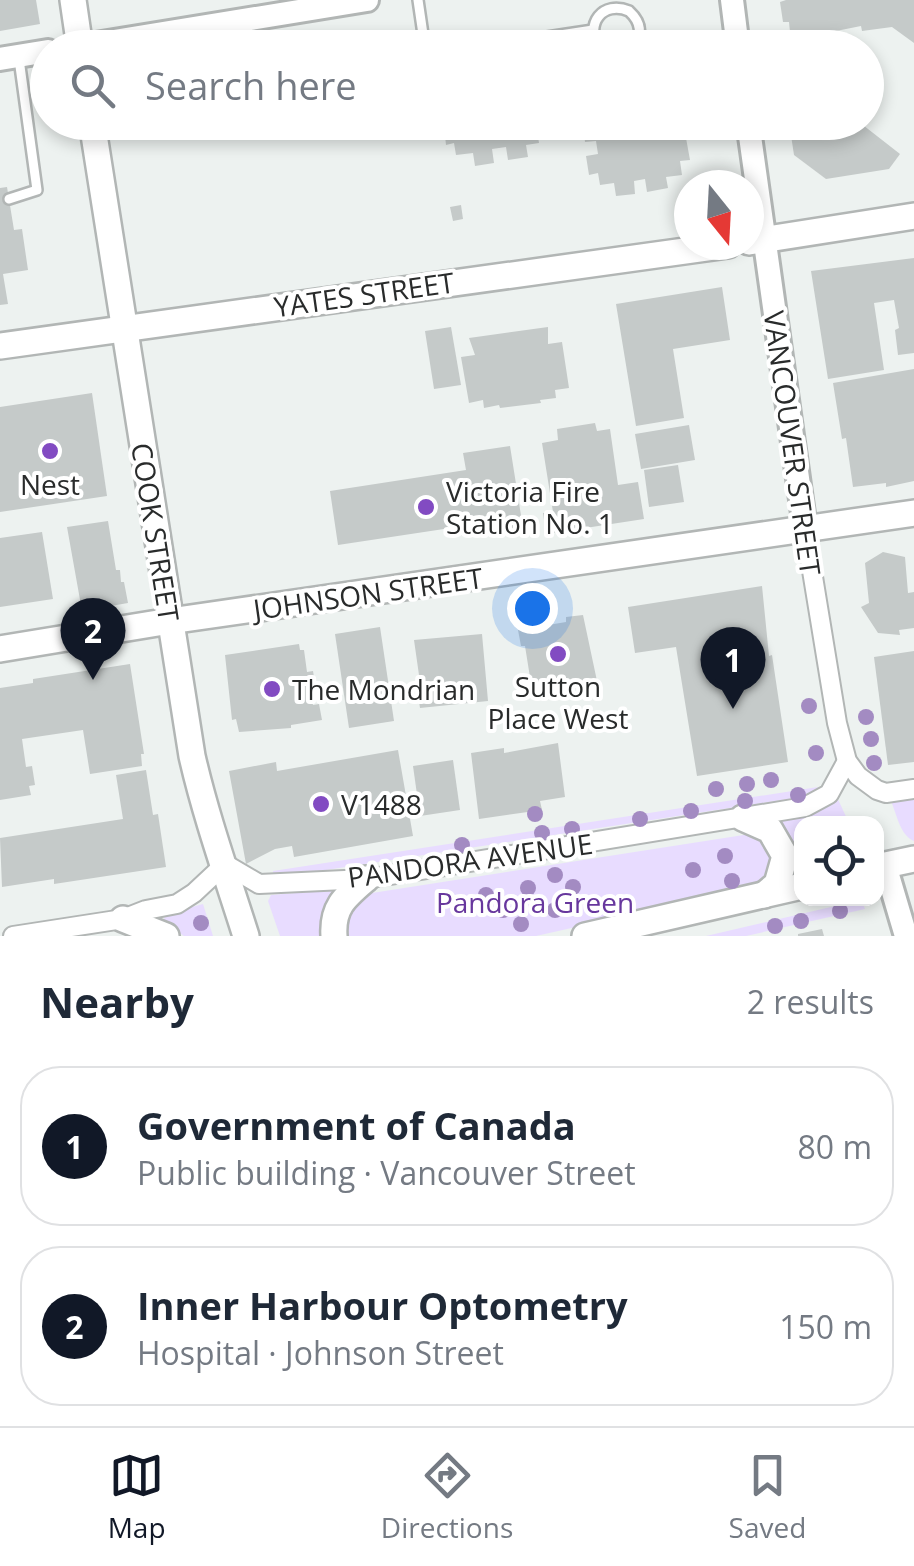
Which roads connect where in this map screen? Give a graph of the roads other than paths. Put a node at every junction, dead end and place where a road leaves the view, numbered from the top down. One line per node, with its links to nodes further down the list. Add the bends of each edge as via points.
1 (73, 0): 6 (main road)
2 (367, 0): 7 (street)
3 (418, 0): 8 (lane)
4 (732, 0): 11 (street)
5 (613, 4): 9 (lane); 10 (lane, via 630,11)
6 (77, 30)
7 (184, 30)
8 (422, 30)
9 (592, 30)
10 (639, 30)
11 (736, 30)
12 (9, 57): 16 (lane, via 37,190)
13 (95, 140): 21 (main road, COOK STREET)
14 (749, 140): 15 (street, VANCOUVER STREET)
15 (751, 170)
16 (9, 200)
17 (914, 216): 18 (main road)
18 (764, 240)
19 (674, 252): 21 (main road, YATES STREET)
20 (759, 260): 24 (street, VANCOUVER STREET)
21 (123, 327): 22 (main road, YATES STREET); 25 (main road, COOK STREET)
22 (0, 346)
23 (914, 513): 24 (main road, JOHNSON STREET)
24 (804, 528): 25 (main road, JOHNSON STREET); 27 (street, VANCOUVER STREET)
25 (170, 621): 26 (main road, JOHNSON STREET); 31 (main road, COOK STREET, via 195,771)
26 (0, 649)
27 (847, 761): 28 (street, via 877,790); 29 (street, PANDORA AVENUE, via 816,802)
28 (914, 789)
29 (743, 818): 34 (street, PANDORA AVENUE); 36 (main road, via 770,830 785,856 777,884)
30 (914, 859): 32 (main road)
31 (224, 864): 34 (street, PANDORA AVENUE, via 259,884); 37 (street, via 177,904); 40 (main road, COOK STREET)
32 (884, 865)
33 (884, 874): 43 (street)
34 (366, 879): 41 (main road, via 333,914)
35 (794, 888): 36 (main road)
36 (764, 895): 42 (main road)
37 (123, 919): 38 (street); 39 (main road)
38 (12, 936)
39 (166, 936)
40 (246, 936)
41 (334, 936)
42 (585, 936)
43 (906, 936)

